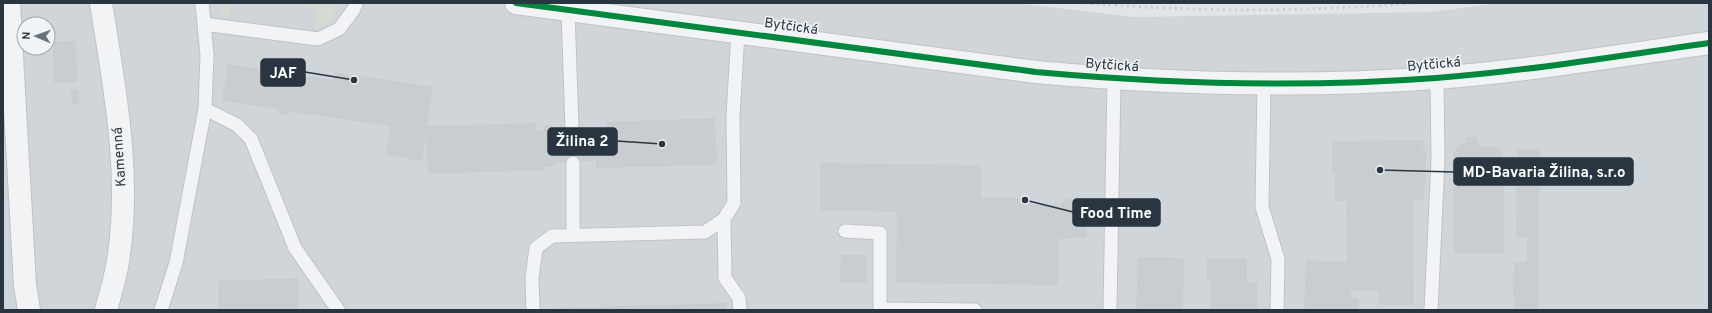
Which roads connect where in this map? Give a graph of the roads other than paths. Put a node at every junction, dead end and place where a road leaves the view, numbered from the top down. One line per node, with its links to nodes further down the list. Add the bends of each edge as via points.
1 (9, 3): 19 (street, via 25,285)
2 (101, 3): 20 (street, Kamenná, via 119,129 123,189 119,254)
3 (202, 3): 7 (lane)
4 (356, 3): 7 (lane, via 339,30 318,39)
5 (516, 3): 6 (street, Bytčická)
6 (568, 10): 8 (street, Bytčická); 14 (lane)
7 (204, 24): 13 (lane, via 207,55)
8 (738, 32): 11 (street, Bytčická, via 959,62); 16 (lane, via 733,116 734,203)
9 (1709, 45): 10 (street, Bytčická)
10 (1437, 78): 12 (street, Bytčická, via 1351,83); 28 (lane, via 1438,160)
11 (1114, 79): 12 (street, Bytčická); 26 (lane)
12 (1264, 84): 27 (lane, via 1262,207 1278,259)
13 (205, 109): 21 (lane, via 176,263); 22 (lane, via 237,125 251,139 295,248)
14 (572, 128)
15 (573, 162): 18 (lane)
16 (724, 219): 18 (lane, via 705,232); 24 (lane, via 725,278 739,298)
17 (845, 231): 25 (lane, via 880,233 880,309)
18 (574, 235): 23 (lane, via 552,236 536,248 532,278)
19 (29, 310)
20 (106, 310)
21 (161, 310)
22 (338, 310)
23 (533, 310)
24 (740, 310)
25 (975, 310)
26 (1110, 310)
27 (1277, 310)
28 (1431, 310)

